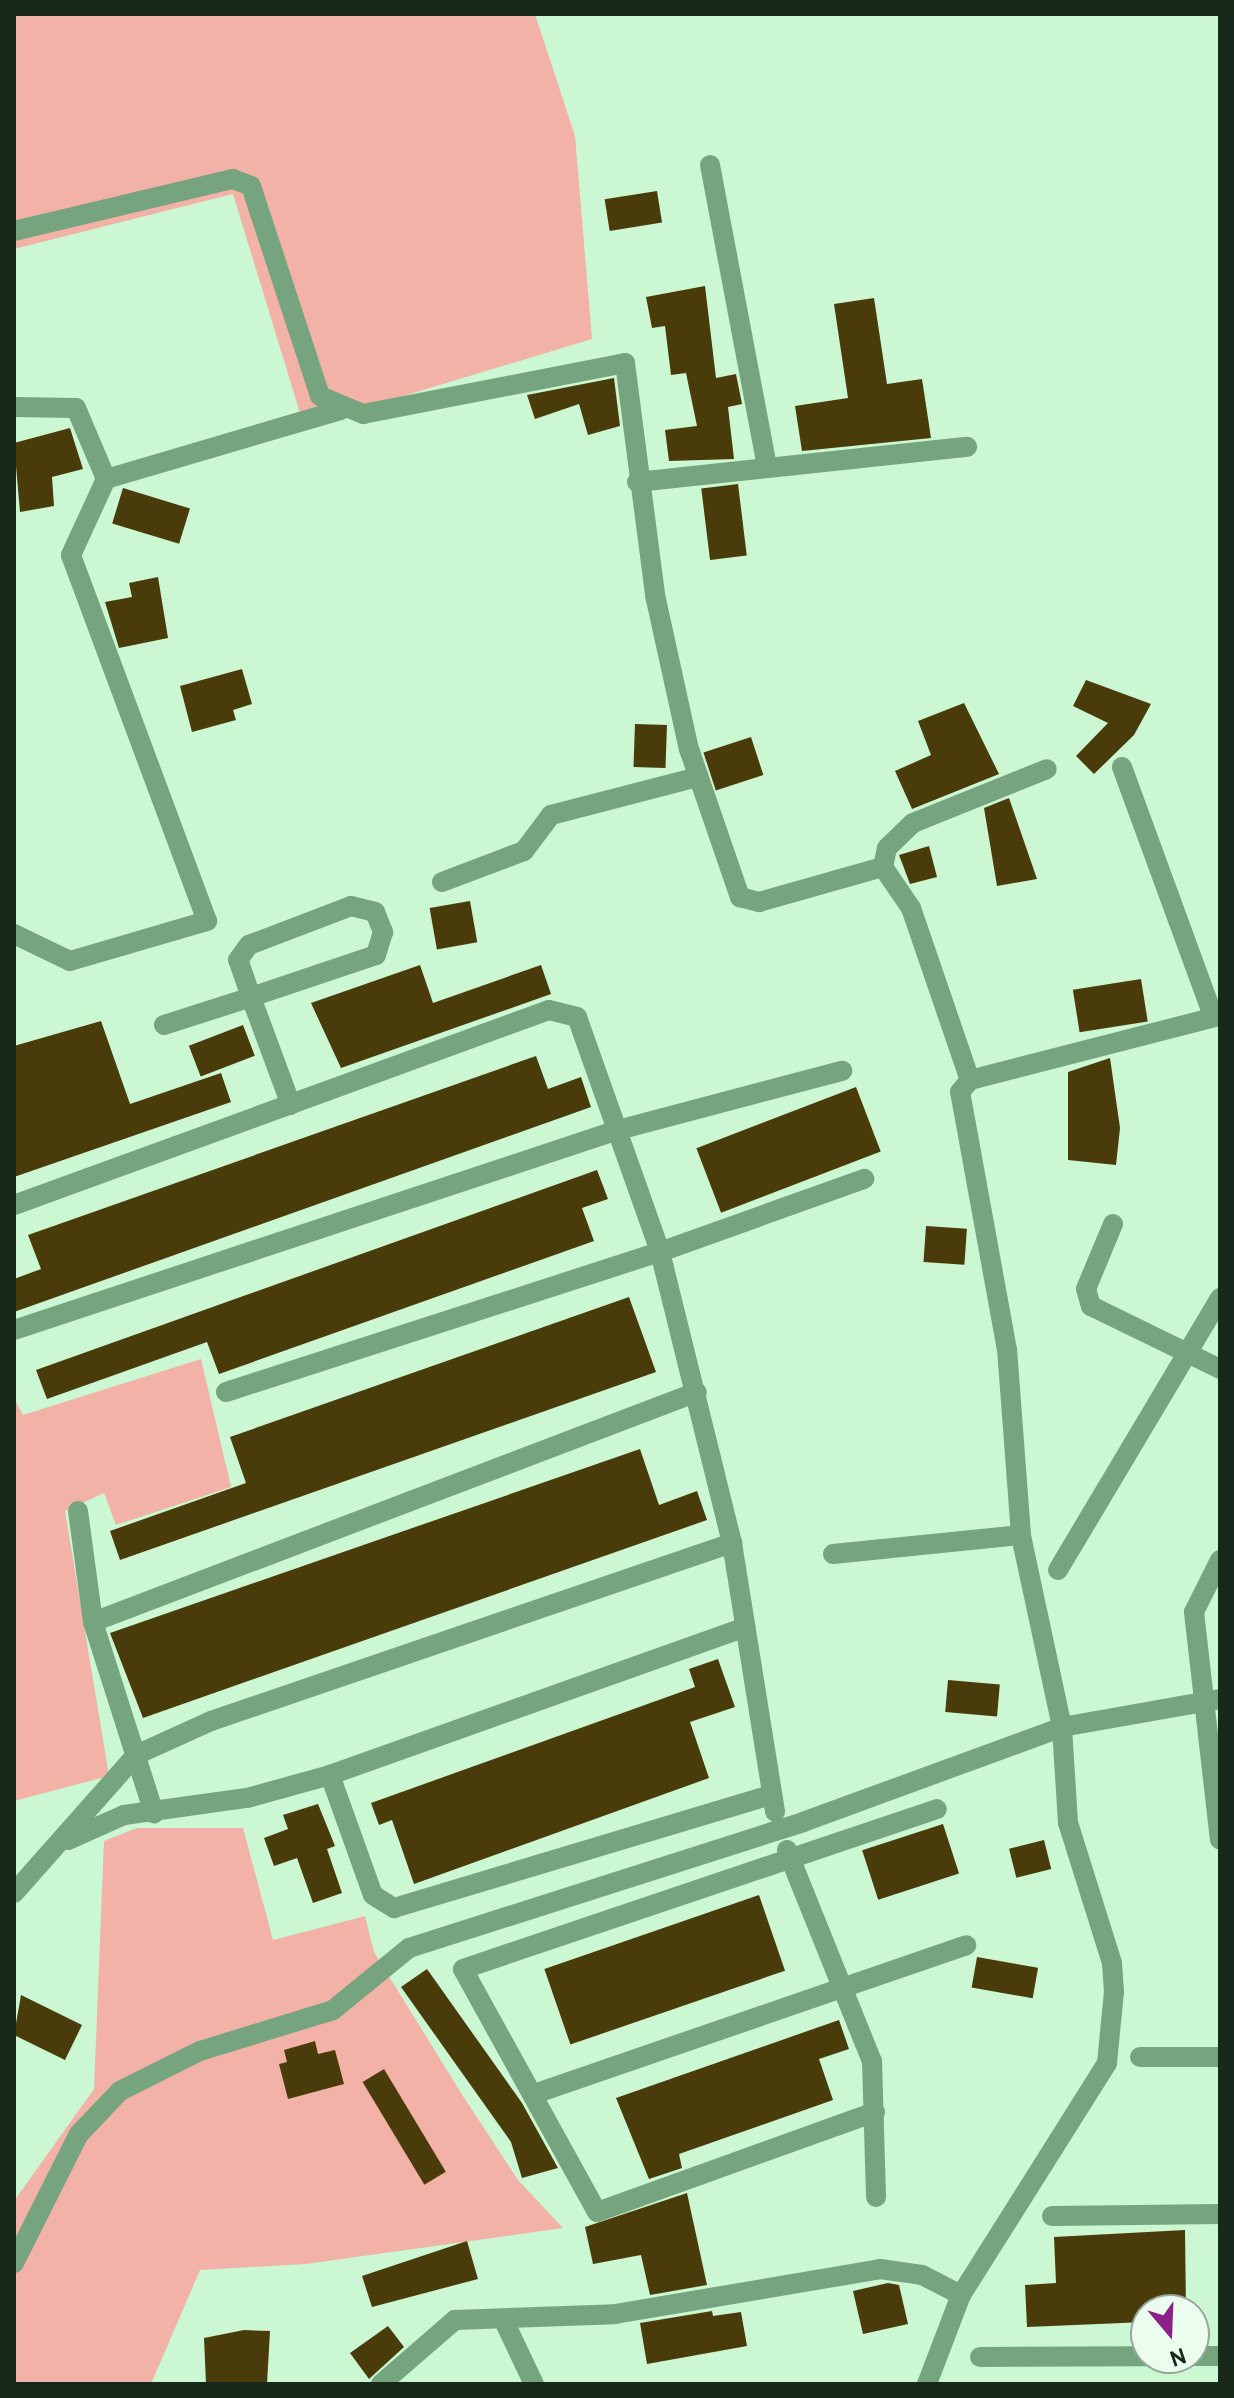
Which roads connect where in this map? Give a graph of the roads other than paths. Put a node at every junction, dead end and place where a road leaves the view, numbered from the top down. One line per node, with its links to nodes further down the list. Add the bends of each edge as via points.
1 (710, 165): 6 (street)
2 (14, 231): 4 (street, via 233,179 251,186 320,396)
3 (14, 407): 7 (street, via 76,408)
4 (341, 410): 7 (street); 8 (street, via 363,414 625,363)
5 (967, 447): 6 (street)
6 (767, 466): 8 (street)
7 (106, 479): 14 (street, via 71,555 207,921 70,961)
8 (637, 482): 11 (street)
9 (1122, 767): 16 (street)
10 (1047, 769): 12 (street, via 913,823 887,848)
11 (698, 777): 12 (street, via 740,897 749,903); 13 (street, via 551,815 524,851)
12 (883, 867): 19 (street, via 911,908)
13 (442, 882)
14 (14, 934)
15 (251, 997): 15 (street, via 376,955 382,922 366,907 351,906 249,945 238,960); 17 (street); 20 (street)
16 (1217, 1016): 19 (street)
17 (164, 1025)
18 (842, 1071): 21 (street)
19 (970, 1080): 33 (street, via 960,1092 1007,1350)
20 (291, 1105): 21 (street, via 566,1009 577,1017); 23 (street)
21 (618, 1130): 25 (street); 27 (street)
22 (864, 1179): 25 (street)
23 (14, 1205)
24 (1113, 1224): 28 (street, via 1086,1289 1091,1306)
25 (660, 1252): 30 (street); 31 (street)
26 (1220, 1298): 28 (street)
27 (14, 1330)
28 (1187, 1351): 29 (street); 37 (street)
29 (1220, 1369)
30 (226, 1392)
31 (697, 1392): 34 (street); 38 (street)
32 (78, 1511): 38 (street)
33 (1021, 1535): 35 (street); 41 (street)
34 (732, 1543): 39 (street); 42 (street, via 211,1721)
35 (833, 1554)
36 (1220, 1560): 40 (street, via 1194,1612)
37 (1058, 1570)
38 (93, 1622): 42 (street)
39 (745, 1627): 43 (street); 43 (street, via 773,1803 394,1908 373,1895)
40 (1214, 1701): 41 (street); 46 (street)
41 (1062, 1727): 59 (street, via 803,1822 409,1948 333,2010 163,2067 120,2091 79,2134); 60 (street, via 1068,1823 1112,1963 1107,2063)
42 (136, 1755): 45 (street); 47 (street)
43 (330, 1775): 45 (street)
44 (937, 1809): 48 (street)
45 (154, 1813): 47 (street, via 124,1815)
46 (1220, 1840)
47 (60, 1843): 49 (street)
48 (788, 1854): 51 (street); 54 (street, via 463,1969)
49 (14, 1893)
50 (966, 1945): 51 (street)
51 (843, 1982): 54 (street); 55 (street, via 872,2061)
52 (1140, 2057): 53 (street)
53 (1220, 2057)
54 (537, 2093): 55 (street, via 597,2212)
55 (875, 2112): 56 (street)
56 (876, 2197)
57 (1220, 2214): 58 (street)
58 (1052, 2216)
59 (14, 2263)
60 (961, 2295): 61 (street, via 922,2275 880,2269 615,2314); 66 (street)
61 (505, 2323): 64 (street, via 455,2320); 65 (street)
62 (1130, 2356): 63 (street)
63 (980, 2357)
64 (381, 2384)
65 (534, 2384)
66 (927, 2384)

